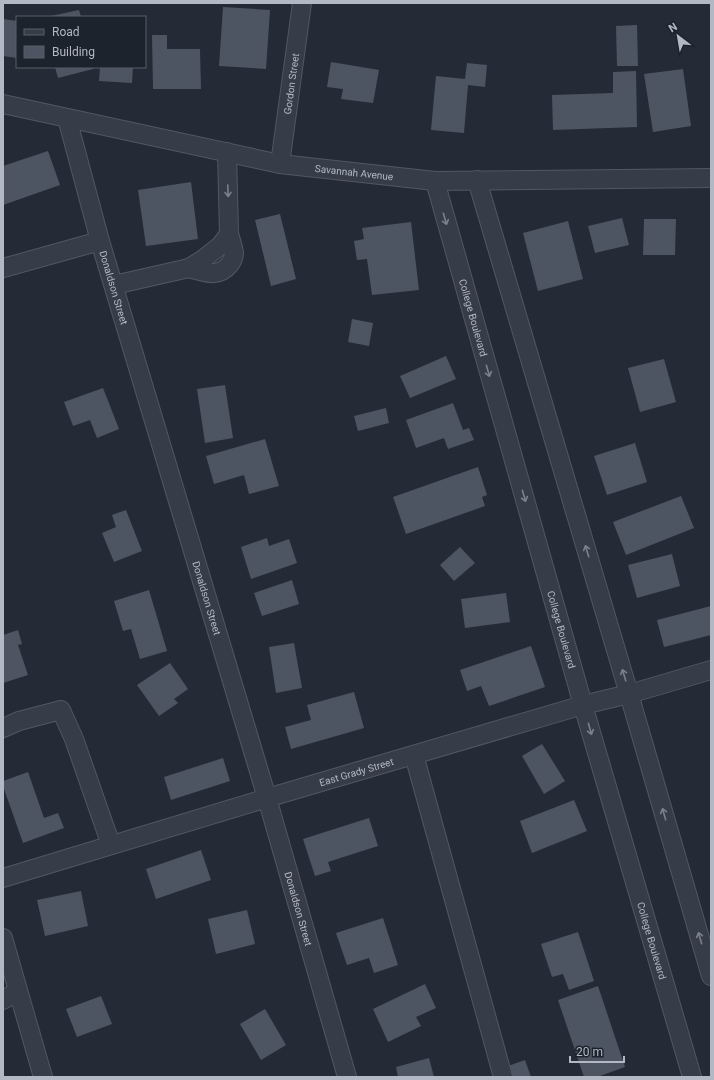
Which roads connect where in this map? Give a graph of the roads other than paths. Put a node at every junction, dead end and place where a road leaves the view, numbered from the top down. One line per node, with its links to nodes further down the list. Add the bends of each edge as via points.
1 (302, 3): 5 (street, Gordon Street)
2 (3, 104): 3 (street, Savannah Avenue)
3 (67, 118): 4 (street, Savannah Avenue); 9 (street, Donaldson Street)
4 (227, 152): 5 (street, Savannah Avenue); 11 (street, one-way to 11, via 229,234 221,245 189,268)
5 (280, 164): 8 (street, Savannah Avenue)
6 (711, 178): 7 (street, Savannah Avenue)
7 (477, 180): 8 (street, Savannah Avenue); 13 (street, one-way to 7)
8 (435, 181): 14 (street, College Boulevard, one-way to 14)
9 (100, 242): 10 (street); 11 (street, Donaldson Street)
10 (3, 268)
11 (114, 285): 17 (street, Donaldson Street)
12 (711, 670): 13 (street, East Grady Street)
13 (629, 694): 14 (street, East Grady Street); 21 (street, one-way to 13)
14 (583, 705): 16 (street, East Grady Street); 26 (street, College Boulevard, one-way to 26)
15 (3, 728): 18 (street, via 61,710 74,739)
16 (414, 755): 17 (street, East Grady Street); 25 (street)
17 (267, 798): 18 (street, East Grady Street); 24 (street, Donaldson Street)
18 (111, 845): 19 (street, East Grady Street)
19 (3, 878)
20 (3, 938): 22 (street)
21 (711, 976)
22 (11, 996): 23 (street)
23 (43, 1077)
24 (347, 1077)
25 (503, 1077)
26 (692, 1077)

